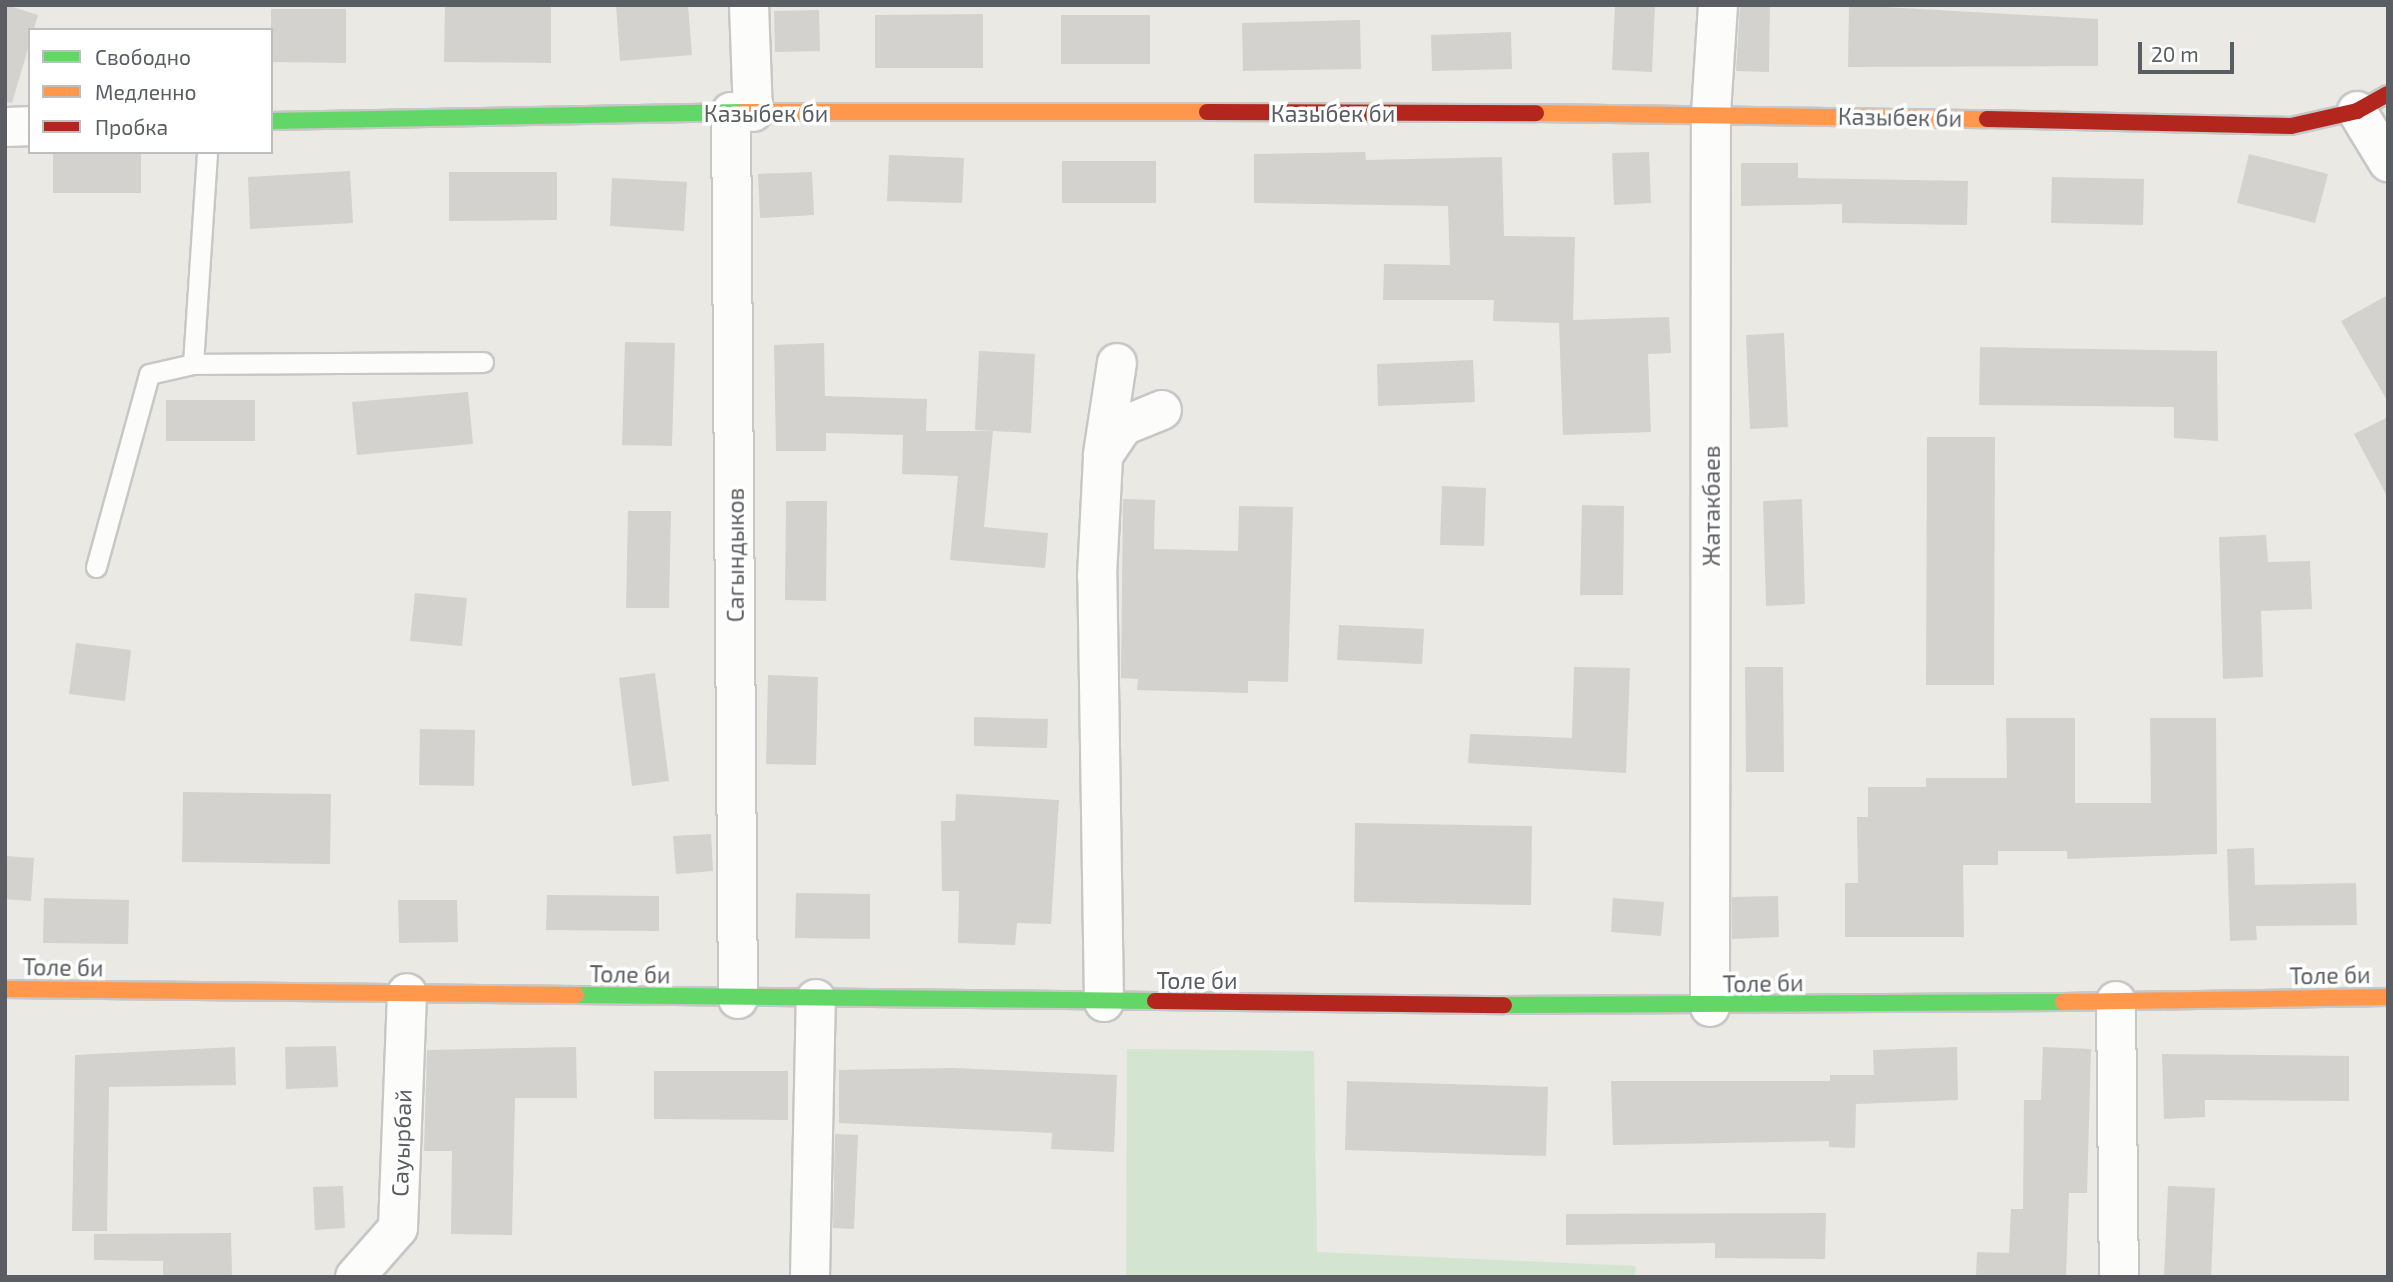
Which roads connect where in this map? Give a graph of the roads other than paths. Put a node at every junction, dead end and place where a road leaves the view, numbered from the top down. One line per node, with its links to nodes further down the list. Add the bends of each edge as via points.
1 (749, 5): 4 (street, Сагындыков)
2 (1718, 5): 5 (street, Жатакбаев)
3 (2372, 102): 5 (main road, Казыбек би, via 2291,127); 10 (street)
4 (742, 112): 5 (main road, Казыбек би); 6 (main road, Казыбек би); 20 (street, Сагындыков)
5 (1711, 113): 24 (street, Жатакбаев)
6 (273, 121)
7 (28, 126): 8 (street)
8 (5, 127)
9 (208, 154): 13 (lane)
10 (2388, 162)
11 (483, 362): 13 (lane)
12 (1117, 363): 15 (street)
13 (193, 364): 16 (lane, via 149,374)
14 (1162, 410): 15 (street, via 1123,426)
15 (1103, 456): 23 (street, via 1097,576)
16 (96, 567)
17 (5, 989): 18 (main road, Толе би)
18 (407, 993): 20 (main road, Толе би); 25 (street, Сауырбай, via 398,1228)
19 (2388, 997): 22 (main road, Толе би)
20 (738, 999): 21 (main road, Толе би)
21 (817, 999): 23 (main road, Толе би); 26 (street)
22 (2116, 1001): 24 (main road, Толе би); 27 (street)
23 (1104, 1002): 24 (main road, Толе би)
24 (1710, 1007)
25 (355, 1277)
26 (810, 1277)
27 (2119, 1277)

